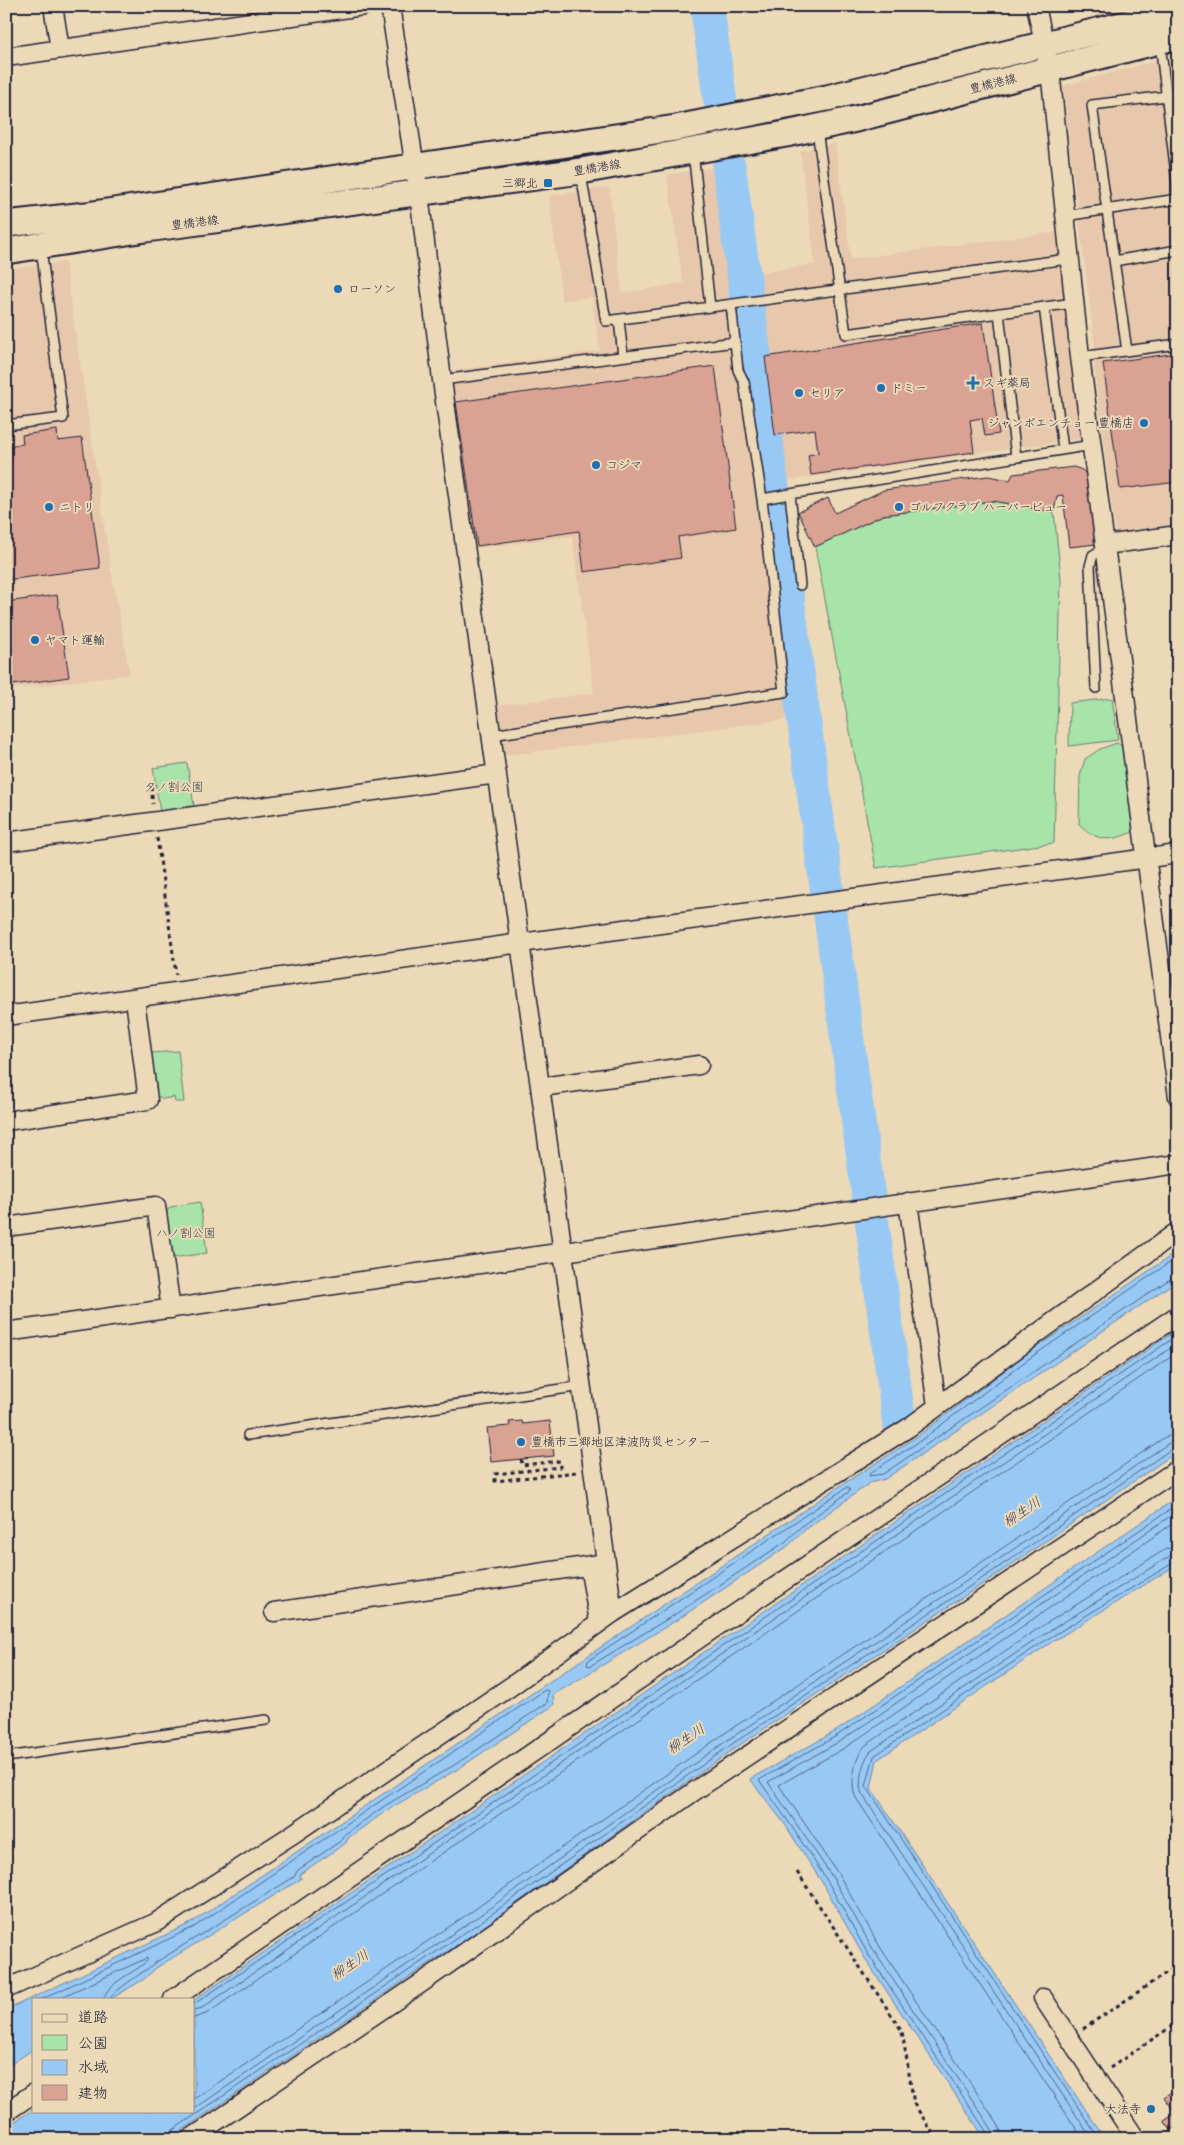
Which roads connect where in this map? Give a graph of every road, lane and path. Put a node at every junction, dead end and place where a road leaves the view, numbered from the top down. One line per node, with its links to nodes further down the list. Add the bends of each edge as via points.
1 (53, 6): 8 (street)
2 (363, 6): 8 (street)
3 (390, 6): 14 (street)
4 (1036, 6): 7 (street)
5 (1178, 11): 7 (main road, 豊橋港線)
6 (1169, 38): 10 (main road, 豊橋港線); 11 (lane)
7 (1044, 44): 10 (street); 14 (main road, 豊橋港線, via 827,98 676,128)
8 (60, 49): 9 (street)
9 (6, 57)
10 (1050, 70): 12 (main road, 豊橋港線); 20 (street)
11 (1167, 96): 16 (lane); 19 (lane, via 1092,105)
12 (816, 127): 13 (main road, 豊橋港線); 27 (lane)
13 (693, 151): 15 (main road, 豊橋港線); 30 (lane)
14 (414, 167): 17 (street); 21 (main road, 豊橋港線)
15 (581, 171): 17 (main road, 豊橋港線); 33 (lane, via 606,321)
16 (1178, 191)
17 (419, 194): 22 (main road, 豊橋港線); 39 (street)
18 (1178, 199): 19 (lane)
19 (1107, 209): 20 (lane); 26 (lane)
20 (1064, 216): 25 (street)
21 (6, 224)
22 (41, 245): 24 (main road, 豊橋港線); 40 (lane, via 62,418)
23 (1178, 250): 26 (lane)
24 (6, 251)
25 (1068, 259): 27 (lane); 28 (street)
26 (1114, 261): 36 (lane)
27 (840, 290): 29 (lane); 32 (lane, via 846,334)
28 (1074, 303): 31 (lane); 38 (street)
29 (735, 304): 30 (lane); 34 (lane)
30 (710, 307): 33 (lane)
31 (1044, 307): 32 (lane); 42 (lane)
32 (999, 313): 43 (lane)
33 (619, 320): 37 (lane)
34 (735, 342): 37 (lane); 45 (lane, via 738,370 744,382)
35 (1178, 344): 36 (lane)
36 (1127, 351): 38 (lane)
37 (623, 356): 39 (lane)
38 (1080, 357): 41 (street)
39 (442, 380): 50 (street)
40 (6, 425)
41 (1092, 445): 42 (lane); 47 (street)
42 (1063, 449): 43 (lane)
43 (1016, 457): 44 (lane)
44 (790, 494): 45 (lane); 48 (lane)
45 (766, 498): 50 (lane, via 784,692)
46 (1178, 535): 47 (street)
47 (1106, 547): 49 (lane, via 1093,555 1090,566); 56 (street)
48 (800, 585)
49 (1096, 688)
50 (491, 735): 51 (street)
51 (497, 774): 53 (street); 57 (street)
52 (151, 787): 53 (path)
53 (155, 821): 54 (street); 58 (path)
54 (6, 842)
55 (1178, 854): 56 (street)
56 (1147, 859): 57 (street); 61 (street)
57 (521, 943): 58 (street); 63 (street)
58 (178, 993): 59 (street)
59 (135, 999): 60 (street); 65 (street, via 148,1100)
60 (6, 1016)
61 (1174, 1040): 64 (street)
62 (699, 1065): 63 (street)
63 (541, 1087): 70 (street)
64 (1178, 1097)
65 (6, 1121)
66 (1178, 1164): 67 (street)
67 (908, 1202): 70 (street); 75 (street)
68 (6, 1227): 71 (street, via 156,1206)
69 (1178, 1231): 75 (street)
70 (563, 1251): 71 (street); 74 (street)
71 (171, 1309): 73 (street)
72 (1178, 1315): 88 (street)
73 (6, 1332)
74 (582, 1386): 76 (lane); 80 (street)
75 (937, 1406): 82 (street, via 908,1428)
76 (248, 1435)
77 (521, 1459): 79 (path, via 522,1465 560,1461 560,1467 495,1474 495,1481)
78 (1178, 1469): 95 (street, via 699,1788 420,1984)
79 (585, 1471)
80 (597, 1564): 81 (street); 82 (street)
81 (274, 1612)
82 (606, 1618): 87 (street, via 290,1836 155,1923)
83 (266, 1720): 84 (lane)
84 (6, 1757)
85 (797, 1872): 96 (path, via 902,2031 914,2104)
86 (1178, 1965): 91 (path)
87 (6, 1989)
88 (174, 1998)
89 (1043, 1998): 91 (street)
90 (1178, 2022): 92 (path)
91 (1070, 2038): 92 (street)
92 (1096, 2078): 97 (street)
93 (32, 2094): 94 (street)
94 (6, 2112)
95 (190, 2139)
96 (938, 2139)
97 (1136, 2139)

